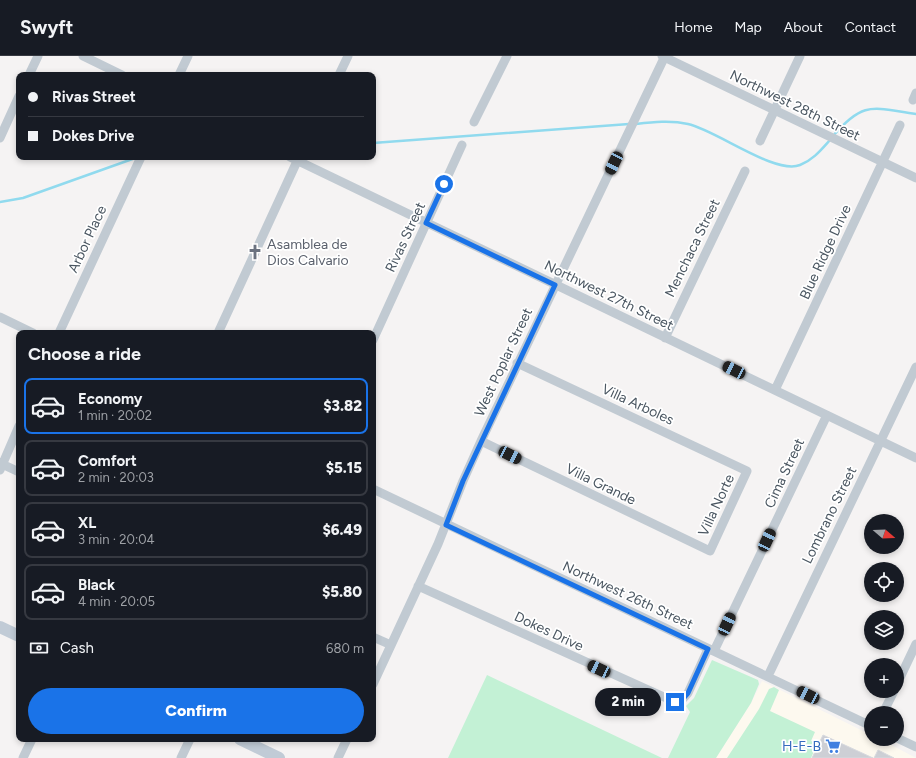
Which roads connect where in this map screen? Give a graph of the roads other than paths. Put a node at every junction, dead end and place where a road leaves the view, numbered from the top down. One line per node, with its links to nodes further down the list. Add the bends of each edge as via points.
1 (38, 56): 8 (street)
2 (83, 56): 9 (street)
3 (188, 56): 10 (street)
4 (348, 56): 11 (street)
5 (507, 56): 14 (street)
6 (664, 56): 13 (street, Northwest 28th Street); 26 (street, West Poplar Street, via 641,110)
7 (800, 56): 13 (street)
8 (30, 72)
9 (116, 72)
10 (180, 72)
11 (340, 72)
12 (16, 103): 16 (street)
13 (774, 110): 17 (street); 22 (street, Northwest 28th Street)
14 (474, 122)
15 (900, 125): 22 (street, Blue Ridge Drive)
16 (0, 138)
17 (760, 141)
18 (462, 145): 25 (street, Rivas Street)
19 (139, 160): 29 (street, Arbor Place)
20 (295, 160): 30 (street)
21 (300, 160): 25 (street, Northwest 27th Street)
22 (883, 163): 24 (street, Northwest 28th Street); 35 (street, Blue Ridge Drive)
23 (745, 171): 32 (street, Menchaca Street)
24 (916, 178)
25 (426, 223): 26 (street, Northwest 27th Street); 31 (street, Rivas Street)
26 (555, 285): 32 (street, Northwest 27th Street); 33 (street, West Poplar Street)
27 (0, 317): 28 (street)
28 (27, 330)
29 (60, 330)
30 (219, 330)
31 (376, 333)
32 (665, 338): 35 (street, Northwest 27th Street)
33 (517, 363): 38 (street, West Poplar Street); 43 (street, Villa Arboles)
34 (916, 367): 39 (street, Lombrano Street)
35 (775, 390): 36 (street, Northwest 27th Street)
36 (827, 415): 39 (street, Northwest 27th Street); 53 (street, Cima Street)
37 (16, 433): 41 (street)
38 (481, 441): 45 (street, West Poplar Street); 46 (street, Villa Grande)
39 (881, 441): 40 (street, Northwest 27th Street); 55 (street, Lombrano Street)
40 (916, 458)
41 (1, 466): 42 (street)
42 (16, 471)
43 (747, 471): 46 (street, Villa Norte)
44 (376, 490): 45 (street, Northwest 26th Street)
45 (446, 525): 47 (street, West Poplar Street); 53 (street, Northwest 26th Street)
46 (710, 551)
47 (418, 586): 52 (street, West Poplar Street); 53 (street, Dokes Drive, via 675,702 680,702 688,693)
48 (0, 628): 49 (main road)
49 (16, 635)
50 (376, 638): 52 (street)
51 (916, 644): 54 (street)
52 (391, 645): 56 (street, West Poplar Street)
53 (711, 650): 55 (street, Northwest 26th Street)
54 (904, 669)
55 (768, 676): 57 (street, Northwest 26th Street)
56 (376, 678)
57 (864, 723)
58 (904, 741): 63 (street)
59 (31, 742): 64 (street)
60 (189, 742): 65 (street)
61 (246, 742): 66 (main road)
62 (346, 742): 67 (street)
63 (916, 747)
64 (23, 758)
65 (181, 758)
66 (280, 758)
67 (338, 758)

